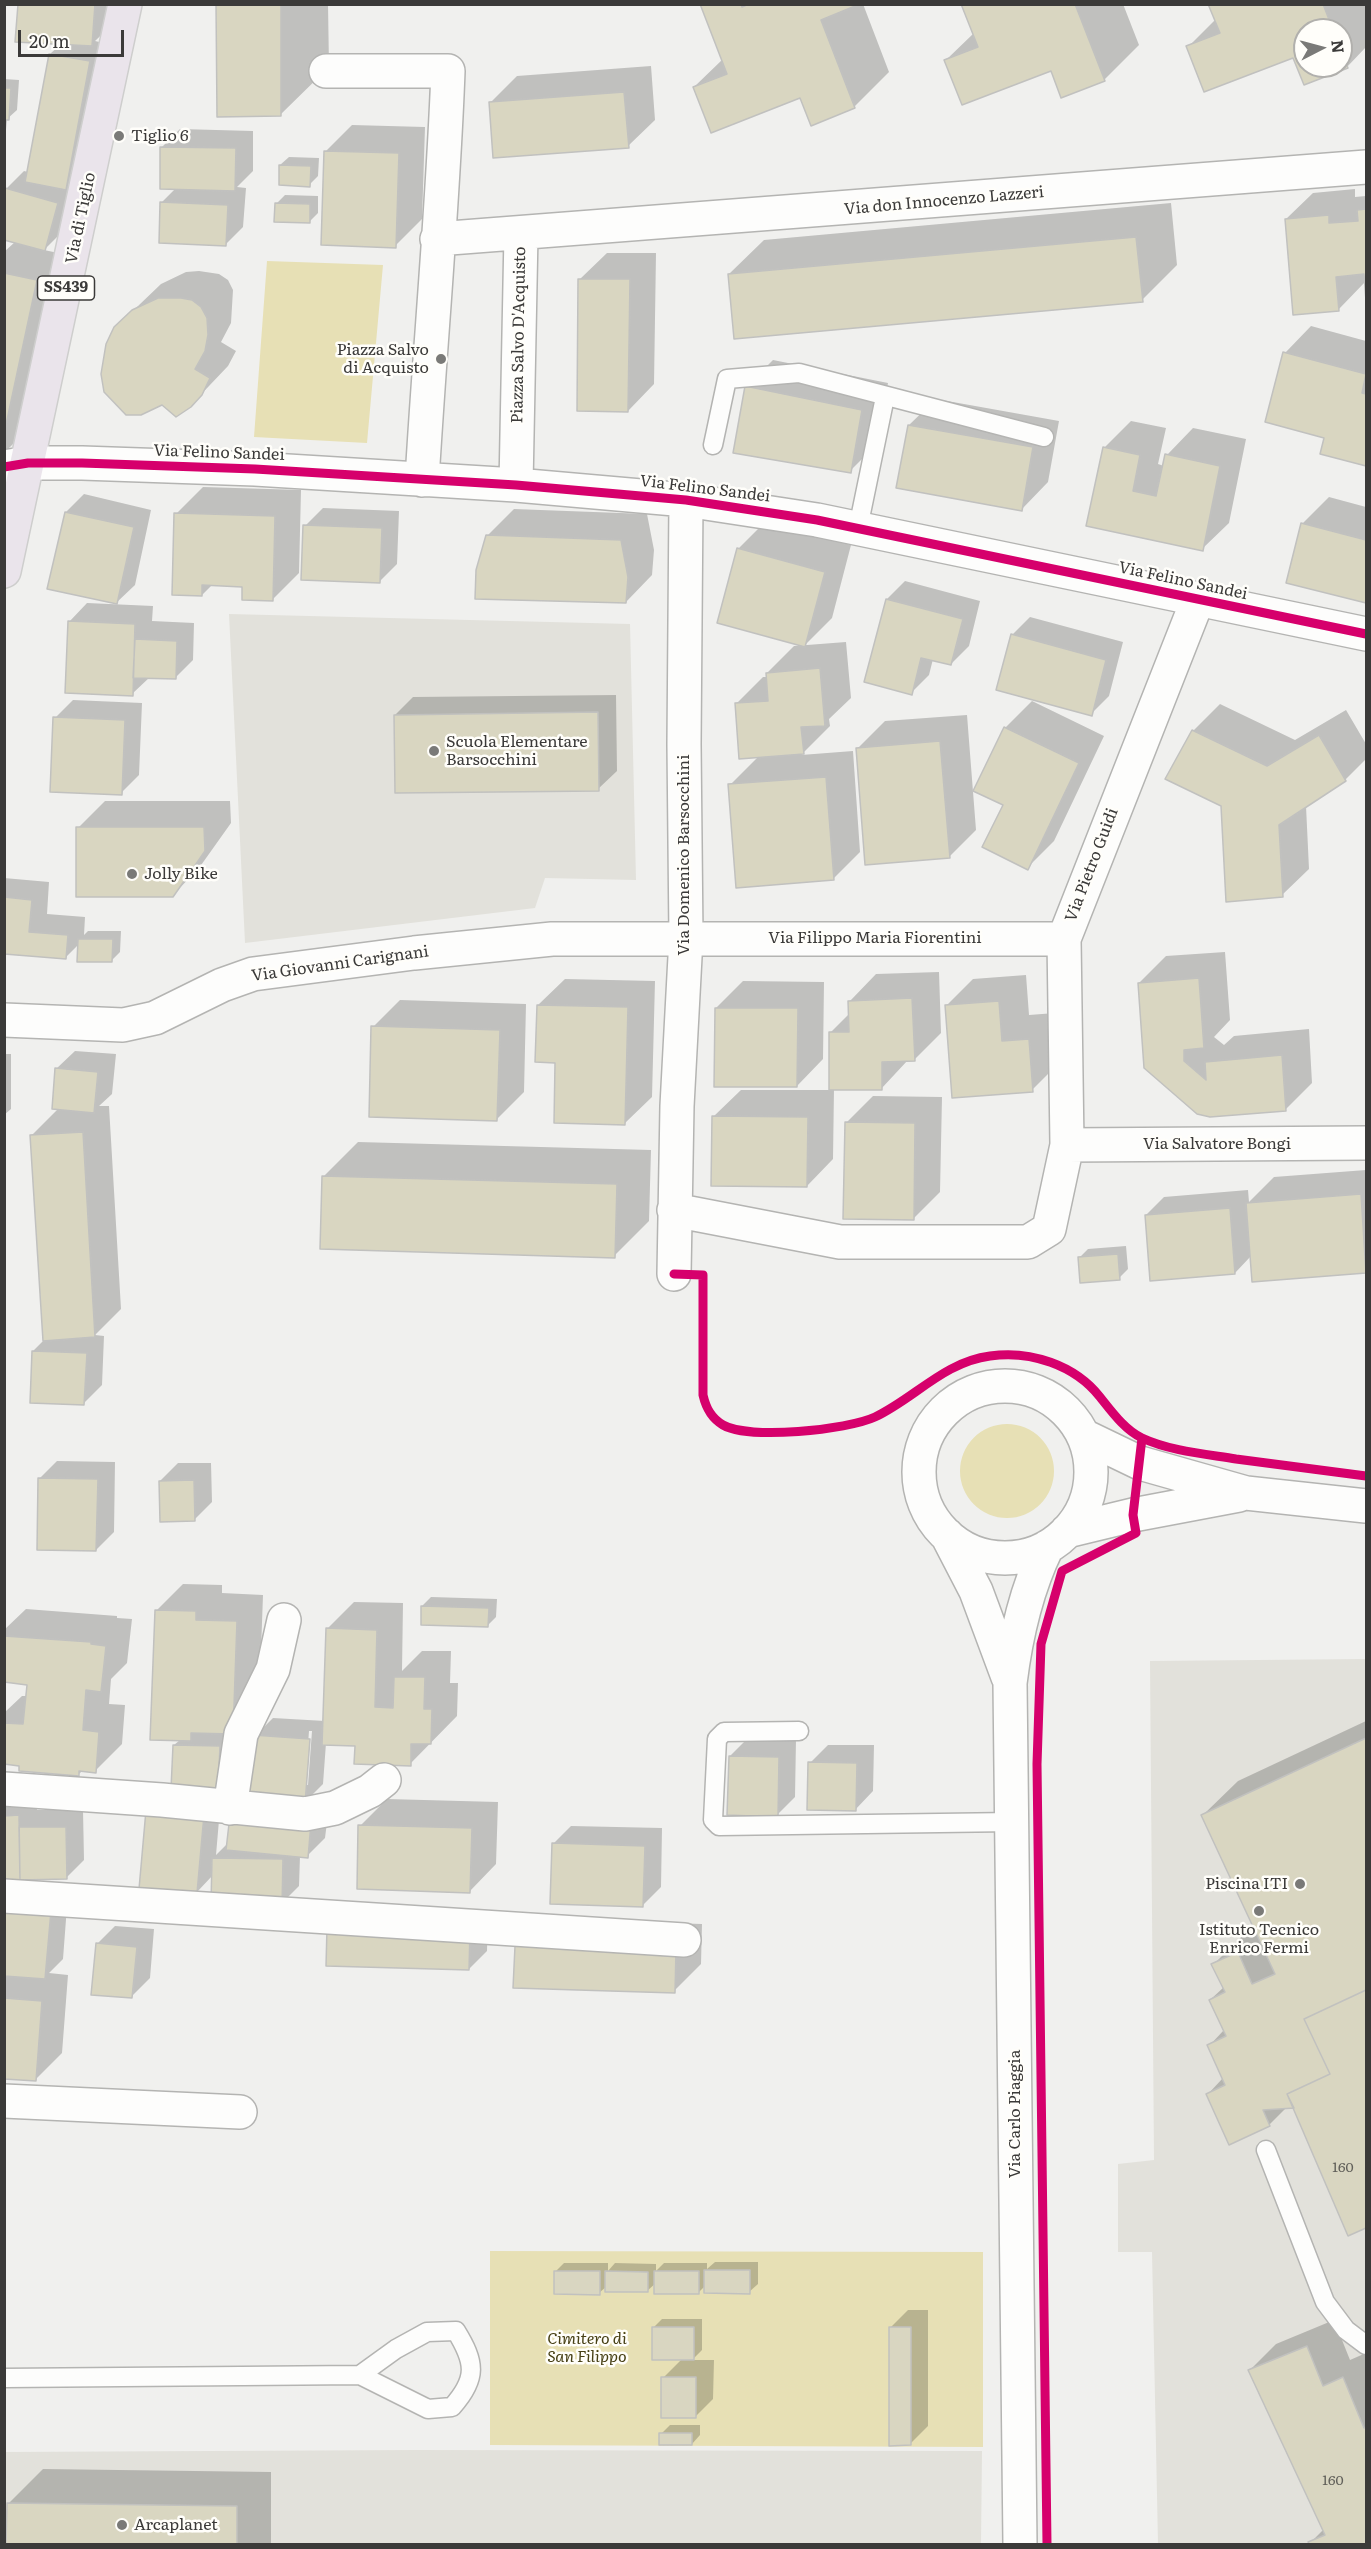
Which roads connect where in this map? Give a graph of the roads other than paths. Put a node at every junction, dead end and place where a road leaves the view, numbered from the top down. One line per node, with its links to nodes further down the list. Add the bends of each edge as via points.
1 (125, 4): 9 (main road, Via di Tiglio / SS439)
2 (326, 71): 5 (street, via 447,71 444,183)
3 (1366, 167): 4 (street, Via don Innocenzo Lazzeri)
4 (522, 234): 5 (street, Piazza Salvo D'Acquisto); 11 (street, Piazza Salvo D'Acquisto)
5 (437, 239): 10 (street)
6 (885, 397): 7 (lane); 8 (lane, via 800,373 727,379); 13 (lane)
7 (1044, 437)
8 (713, 445)
9 (16, 465): 10 (street, Via Felino Sandei, via 255,469); 14 (main road, Via di Tiglio / SS439)
10 (422, 480): 11 (street, Via Felino Sandei)
11 (516, 485): 12 (street, Via Felino Sandei)
12 (686, 500): 13 (street, Via Felino Sandei); 17 (street, Via Domenico Barsocchini)
13 (858, 528): 15 (street, Via Felino Sandei)
14 (4, 571)
15 (1198, 599): 16 (street, Via Felino Sandei); 18 (street, Via Pietro Guidi)
16 (1366, 634)
17 (686, 938): 18 (street, Via Filippo Maria Fiorentini); 19 (street, Via Giovanni Carignani, via 552,939 253,974 155,1018 123,1025); 22 (street, Via Domenico Barsocchini)
18 (1064, 939): 21 (street, Via Pietro Guidi)
19 (4, 1020)
20 (1366, 1143): 21 (street, Via Salvatore Bongi)
21 (1067, 1145): 22 (street, via 1049,1229 1028,1242 840,1242)
22 (674, 1210): 23 (street, Via Domenico Barsocchini)
23 (674, 1274)
24 (1083, 1436): 25 (street, via 1140,1463); 27 (street, via 1067,1412 1031,1389 988,1387 961,1398 931,1429 920,1463 924,1498); 28 (street, via 1089,1453 1090,1486 1078,1517)
25 (1246, 1493): 26 (street); 28 (street, via 1133,1515)
26 (1366, 1506)
27 (947, 1535): 28 (street, via 971,1551 998,1557 1024,1556); 30 (street, Via Carlo Piaggia, via 976,1591)
28 (1057, 1539): 30 (street, Via Carlo Piaggia, via 1032,1577)
29 (284, 1620): 34 (street, via 273,1669 241,1734)
30 (1010, 1683): 35 (street, Via Carlo Piaggia)
31 (799, 1731): 35 (lane, via 724,1732 717,1738 713,1821 719,1826)
32 (384, 1780): 34 (street, via 335,1808 304,1814)
33 (4, 1789): 34 (street)
34 (230, 1808)
35 (1013, 1822): 44 (street, Via Carlo Piaggia)
36 (4, 1896): 37 (street)
37 (684, 1940)
38 (4, 2101): 39 (street)
39 (240, 2112)
40 (1266, 2150): 41 (lane, via 1325,2302 1346,2331)
41 (1366, 2345)
42 (360, 2375): 42 (lane, via 428,2409 452,2407 463,2395 471,2373 470,2353 456,2331 427,2332); 43 (lane)
43 (4, 2378)
44 (1020, 2544)

